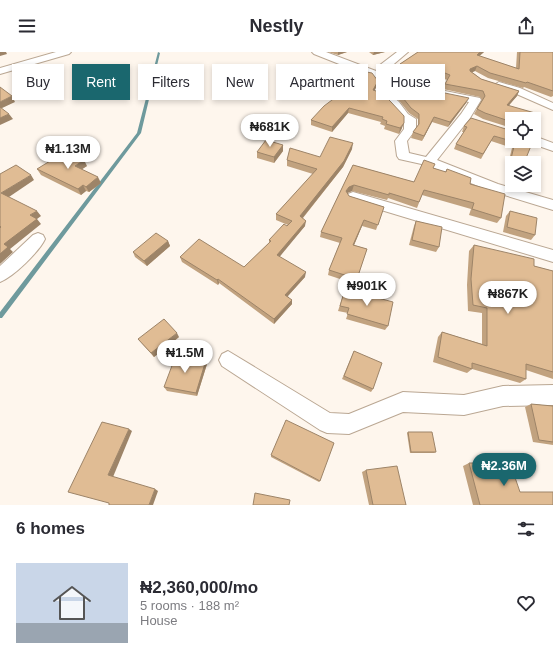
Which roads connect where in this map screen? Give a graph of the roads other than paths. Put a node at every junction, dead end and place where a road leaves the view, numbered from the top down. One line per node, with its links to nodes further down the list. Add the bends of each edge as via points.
1 (66, 52): 5 (street)
2 (317, 52): 6 (street)
3 (403, 52): 4 (street)
4 (388, 64)
5 (0, 71)
6 (376, 76)
7 (489, 82): 8 (street)
8 (500, 85): 11 (street); 12 (street)
9 (445, 95): 11 (street)
10 (390, 100): 17 (street, via 404,116 410,119 410,130 401,141 403,156)
11 (476, 100): 13 (street)
12 (553, 107)
13 (466, 116): 14 (street); 17 (street)
14 (478, 122)
15 (541, 143): 16 (street)
16 (553, 147)
17 (428, 162): 19 (street, via 493,187)
18 (353, 197): 21 (street)
19 (553, 205)
20 (38, 239): 22 (street)
21 (553, 256)
22 (0, 274)
23 (228, 360): 24 (street, via 327,422 349,424 403,402 464,405 503,396)
24 (553, 395)

